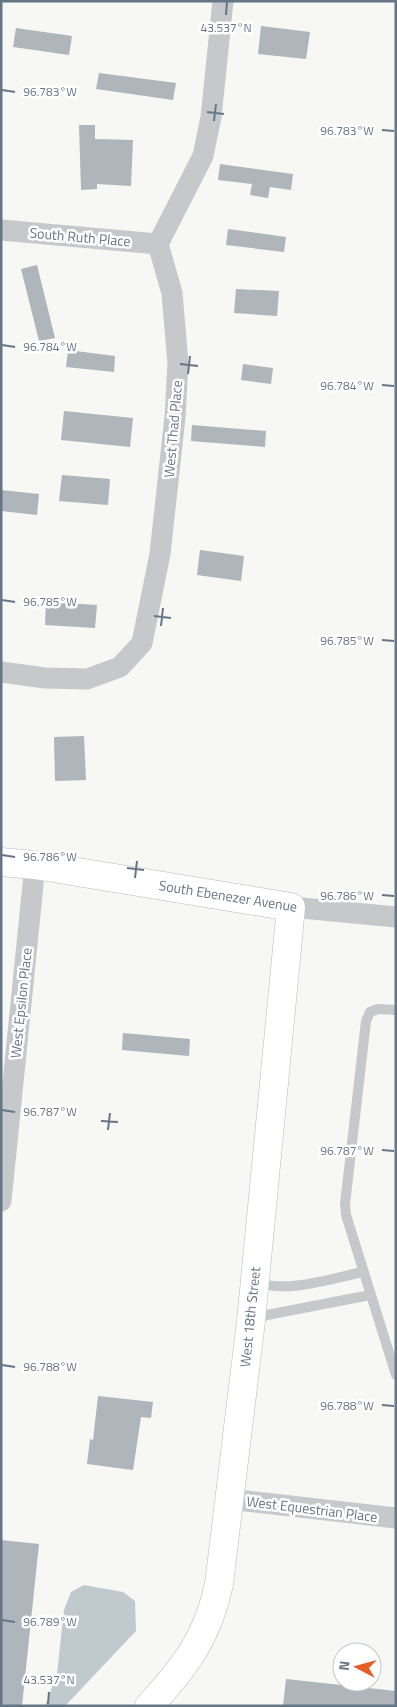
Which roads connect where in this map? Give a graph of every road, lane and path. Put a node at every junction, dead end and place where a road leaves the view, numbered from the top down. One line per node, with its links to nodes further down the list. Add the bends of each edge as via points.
1 (223, 1): 3 (street, via 211,117 203,156)
2 (1, 230): 3 (street, South Ruth Place)
3 (158, 244): 4 (street, West Thad Place, via 172,293 178,363 160,554 142,644 120,667 87,679)
4 (1, 672)
5 (1, 862): 6 (street, South Ebenezer Avenue)
6 (35, 865): 7 (street, South Ebenezer Avenue); 10 (street, West Epsilon Place)
7 (291, 907): 8 (street, South Ebenezer Avenue); 12 (street, West 18th Street)
8 (396, 917)
9 (396, 1010): 11 (lane, via 378,1009 370,1012 366,1021 345,1204)
10 (1, 1201)
11 (363, 1272): 12 (lane, via 285,1287 269,1287); 13 (lane)
12 (253, 1281): 14 (street, West 18th Street)
13 (370, 1295): 14 (lane); 15 (lane)
14 (251, 1321): 16 (street, West 18th Street)
15 (396, 1375)
16 (228, 1499): 17 (street, West Equestrian Place); 18 (street, West 18th Street, via 219,1584 205,1633 175,1678)
17 (396, 1518)
18 (149, 1706)

